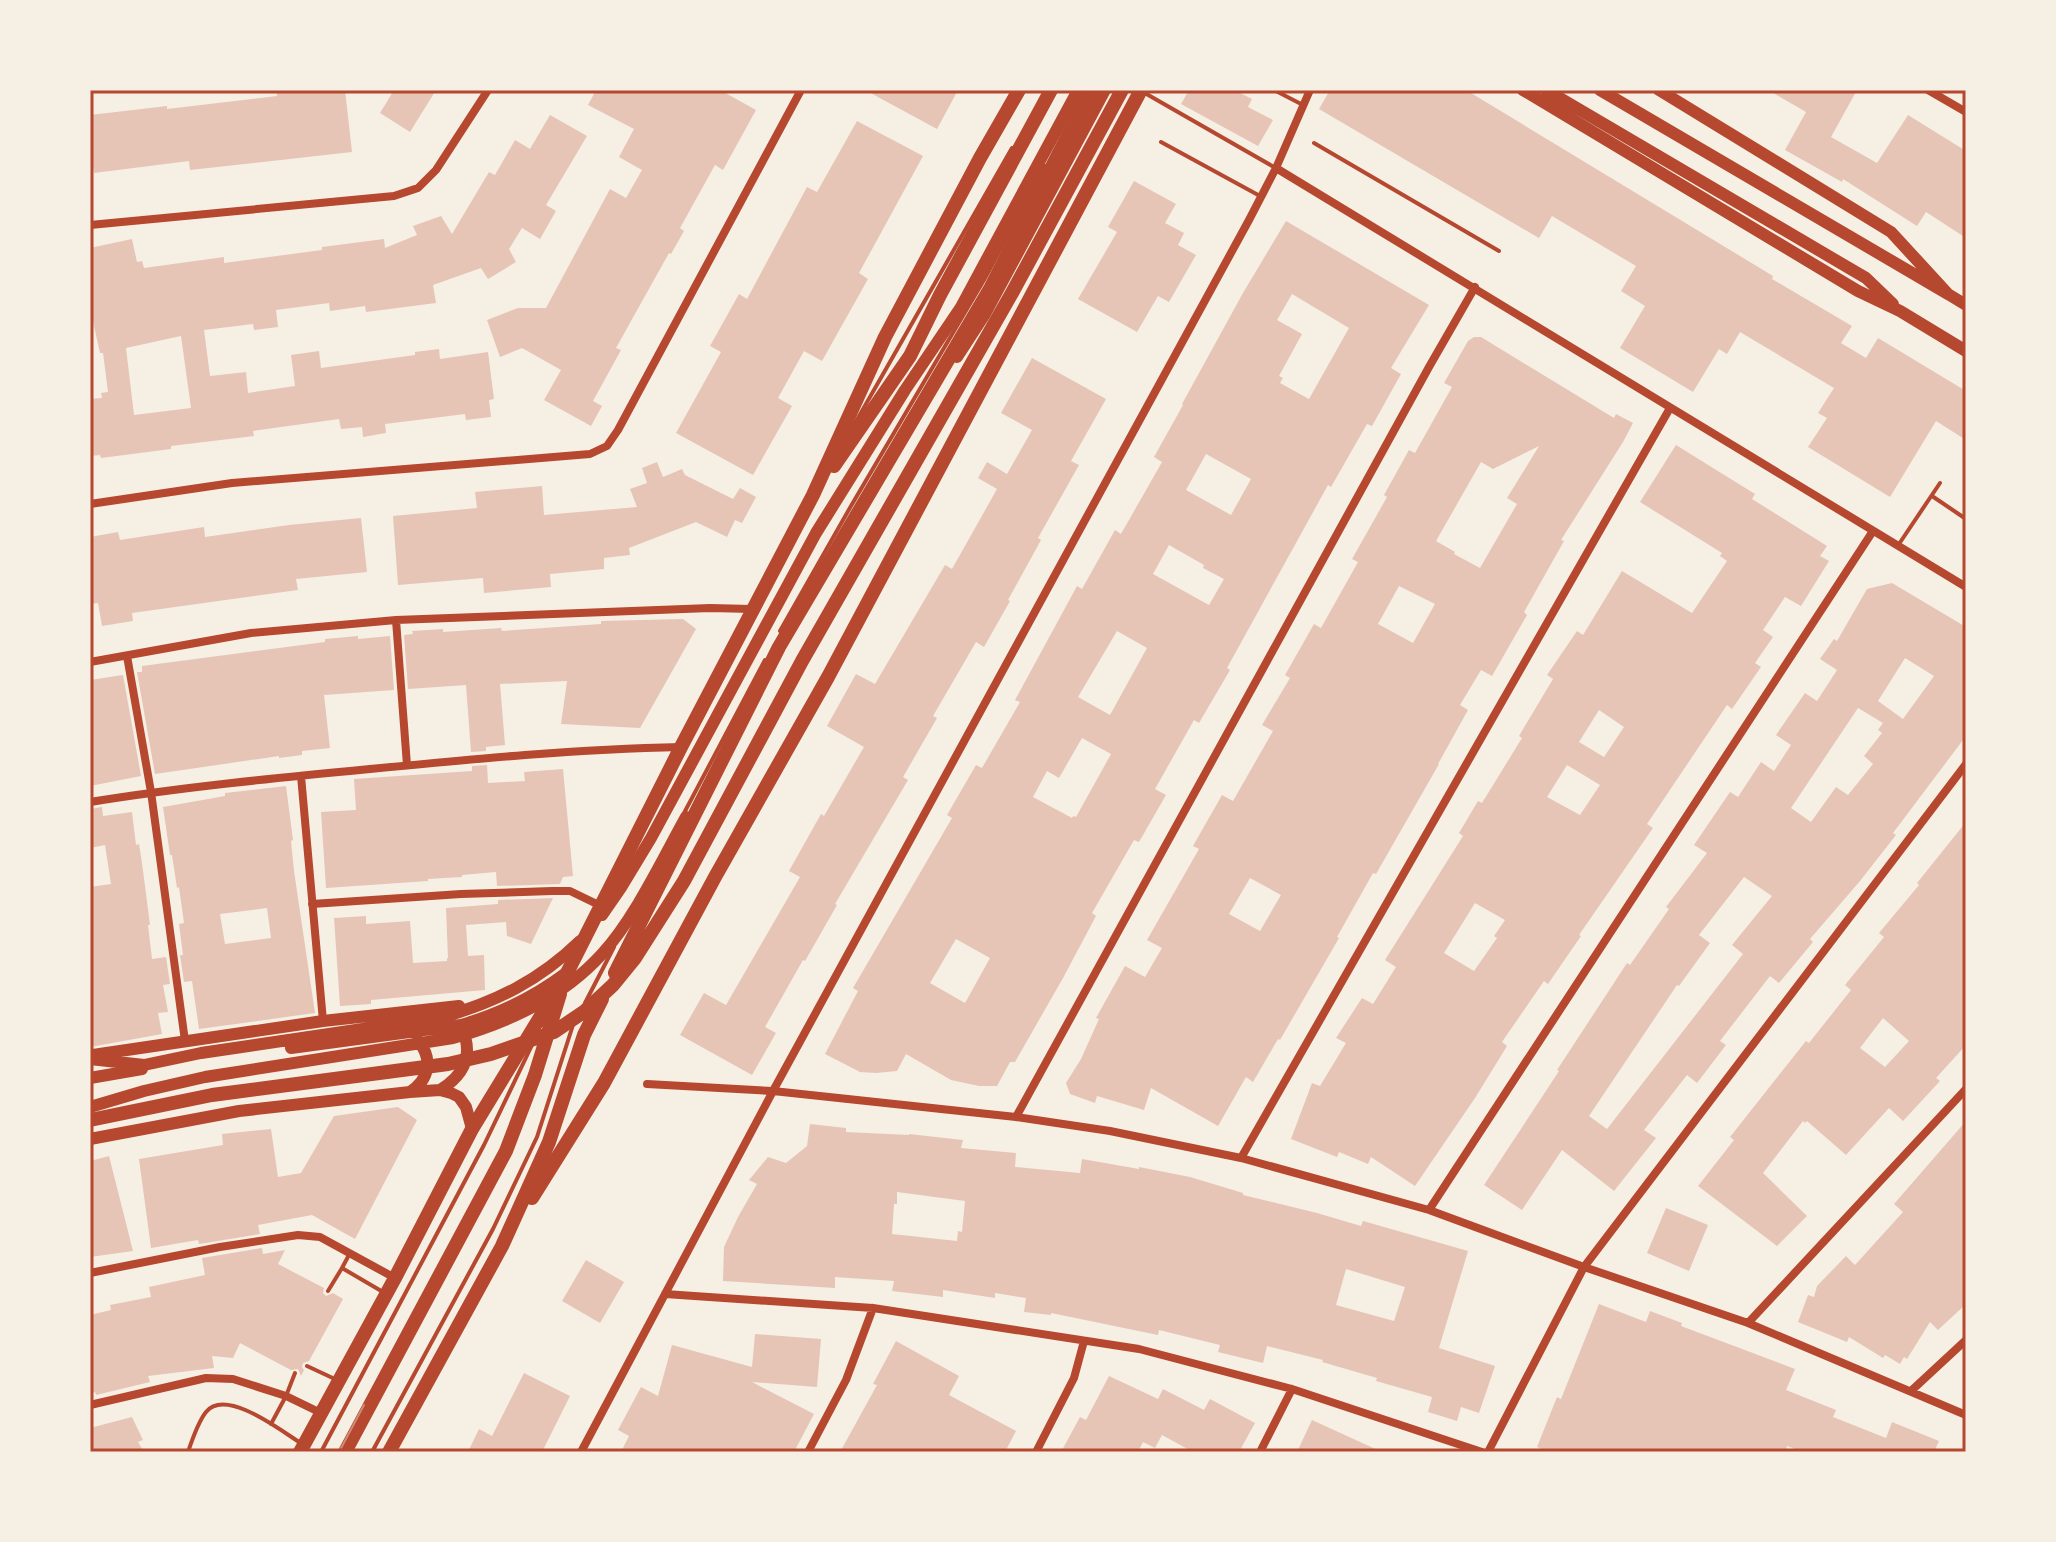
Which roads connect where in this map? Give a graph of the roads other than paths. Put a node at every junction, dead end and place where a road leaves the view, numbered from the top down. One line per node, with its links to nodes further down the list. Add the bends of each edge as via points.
1 (488, 90): 26 (street, via 436,170 418,188 394,196)
2 (800, 90): 37 (street, via 607,446 590,454 232,483)
3 (1019, 90): 35 (highway, via 885,337)
4 (1045, 90): 20 (lane)
5 (1051, 90): 35 (highway, via 910,356)
6 (1078, 90): 63 (main road, via 961,307 816,533 636,864 584,938 507,994 443,1017 144,1065)
7 (1088, 90): 44 (lane); 77 (highway, via 991,287 779,647 584,1035 549,1142)
8 (1105, 90): 70 (main road, via 985,314 848,535 628,919 602,954 539,1004 453,1038 205,1077)
9 (1122, 90): 72 (highway, via 684,881 613,985 554,1032 491,1054 247,1090)
10 (1141, 90): 24 (lane); 77 (highway, via 604,1083)
11 (1274, 90): 18 (lane)
12 (1310, 90): 18 (street)
13 (1523, 90): 31 (main road)
14 (1546, 90): 31 (main road, via 1866,278)
15 (1600, 90): 29 (main road)
16 (1659, 90): 29 (main road, via 1891,232)
17 (1928, 90): 19 (street)
18 (1303, 105): 24 (street)
19 (1966, 112)
20 (1022, 131)
21 (1161, 142): 25 (lane)
22 (1314, 143): 27 (lane)
23 (1014, 144): 35 (lane)
24 (1276, 168): 25 (street); 28 (street)
25 (1261, 197): 68 (street)
26 (90, 225)
27 (1499, 251)
28 (1475, 287): 33 (street); 71 (street)
29 (1948, 294): 30 (main road)
30 (1966, 305)
31 (1900, 311): 32 (main road)
32 (1966, 351)
33 (1670, 408): 39 (street); 75 (street)
34 (1940, 483): 36 (lane)
35 (813, 495): 42 (highway)
36 (1932, 496): 38 (lane); 40 (lane)
37 (90, 504)
38 (1966, 519)
39 (1873, 531): 40 (street); 76 (street)
40 (1898, 546): 41 (street)
41 (1966, 587)
42 (752, 609): 43 (street); 48 (highway)
43 (396, 620): 45 (street, via 251,633); 50 (street)
44 (781, 631)
45 (127, 656): 47 (street); 52 (street)
46 (766, 658): 104 (lane, via 570,1032 537,1137)
47 (90, 662)
48 (681, 747): 50 (street); 55 (highway)
49 (1966, 764): 79 (street)
50 (407, 765): 51 (street)
51 (301, 776): 52 (street); 54 (street)
52 (151, 792): 53 (street); 62 (street)
53 (90, 802)
54 (312, 904): 55 (street, via 570,891); 59 (street)
55 (601, 906): 56 (highway)
56 (567, 973): 57 (main road); 73 (highway); 102 (lane, via 484,1145); 103 (highway, via 506,1151)
57 (524, 1000): 58 (main road); 60 (main road)
58 (445, 1007): 59 (main road); 60 (main road)
59 (323, 1021): 62 (main road)
60 (461, 1025): 61 (main road); 67 (main road, via 467,1050 463,1067)
61 (405, 1034): 64 (main road, via 218,1056); 69 (main road, via 418,1041 428,1061 422,1082)
62 (185, 1041): 63 (main road)
63 (90, 1058)
64 (90, 1078)
65 (647, 1084): 68 (street)
66 (1966, 1089): 87 (street)
67 (440, 1090): 69 (main road); 73 (main road, via 459,1097)
68 (773, 1091): 71 (street); 85 (street)
69 (410, 1092): 74 (main road, via 239,1111)
70 (90, 1107)
71 (1016, 1117): 75 (street)
72 (90, 1120)
73 (472, 1129): 82 (highway)
74 (90, 1139)
75 (1241, 1158): 76 (street)
76 (1429, 1210): 79 (street)
77 (502, 1246): 105 (highway)
78 (350, 1253): 80 (lane); 81 (street, via 320,1237 298,1235); 82 (street)
79 (1584, 1267): 87 (street); 111 (street)
80 (342, 1268): 83 (lane); 84 (lane)
81 (90, 1273)
82 (395, 1278): 84 (highway)
83 (328, 1291)
84 (386, 1293): 92 (highway)
85 (665, 1294): 86 (street); 106 (street)
86 (873, 1308): 89 (street); 107 (street, via 846,1380)
87 (1748, 1323): 94 (street)
88 (1966, 1340): 94 (street)
89 (1084, 1341): 93 (street, via 1139,1349); 108 (street, via 1074,1378)
90 (307, 1366): 92 (lane)
91 (295, 1373): 95 (lane)
92 (339, 1380): 97 (highway)
93 (1292, 1389): 109 (street); 110 (street)
94 (1911, 1391): 98 (street)
95 (286, 1396): 96 (street, via 233,1379 206,1378); 97 (street); 99 (lane)
96 (90, 1405)
97 (321, 1413): 100 (highway)
98 (1966, 1415)
99 (271, 1424): 100 (lane); 101 (lane, via 247,1409 214,1406 207,1410)
100 (302, 1449)
101 (188, 1452)
102 (321, 1452)
103 (345, 1452)
104 (372, 1452)
105 (389, 1452)
106 (581, 1452)
107 (808, 1452)
108 (1036, 1452)
109 (1260, 1452)
110 (1482, 1452)
111 (1488, 1452)

